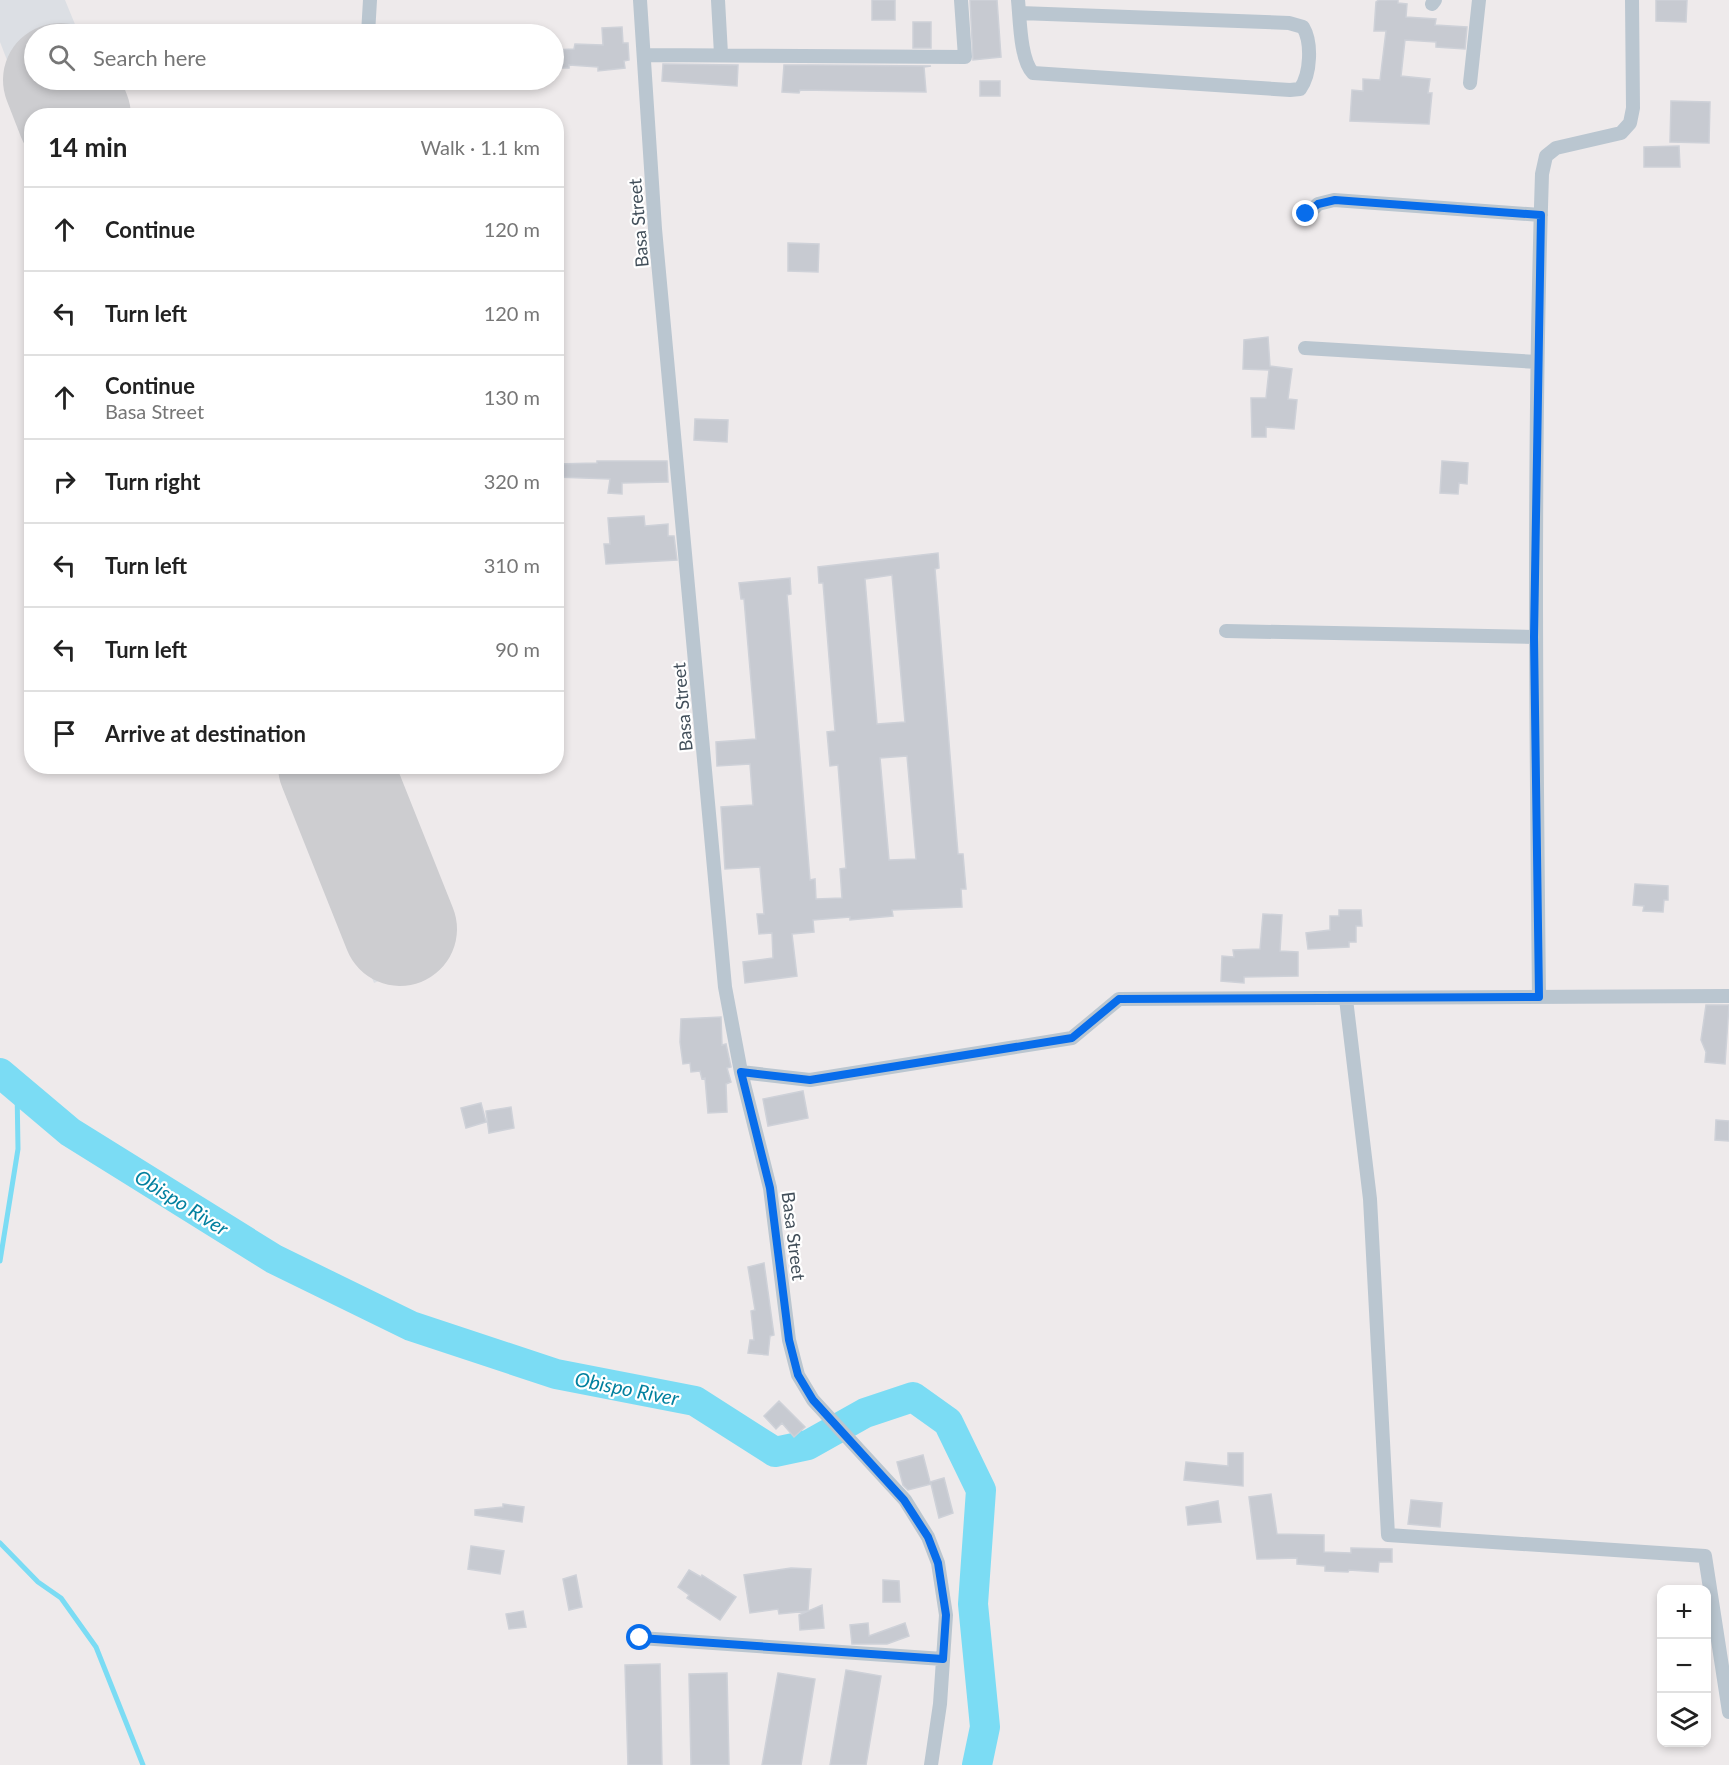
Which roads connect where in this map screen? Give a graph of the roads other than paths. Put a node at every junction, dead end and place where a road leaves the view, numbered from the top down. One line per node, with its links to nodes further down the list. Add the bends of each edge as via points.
1 (370, 0): 8 (street)
2 (640, 0): 10 (street, Basa Street)
3 (718, 0): 9 (street)
4 (961, 0): 9 (street, via 965,57)
5 (1479, 0): 11 (street)
6 (1632, 0): 13 (street, via 1630,123 1621,133 1556,148 1546,156)
7 (1019, 6): 7 (street, via 1289,23 1303,27 1308,36 1307,80 1300,89 1290,90 1033,73 1025,61)
8 (369, 24)
9 (722, 54): 10 (street)
10 (644, 55): 21 (street, Basa Street, via 655,229 725,987)
11 (1470, 82)
12 (1306, 214): 13 (street, via 1318,204 1335,200)
13 (1541, 215): 15 (street)
14 (1305, 348): 15 (street)
15 (1537, 362): 17 (street)
16 (1226, 631): 17 (street)
17 (1534, 637): 19 (street)
18 (1729, 996): 19 (street)
19 (1539, 997): 20 (street)
20 (1346, 999): 21 (street, via 1119,999 1072,1038 810,1080); 24 (street, via 1370,1199 1388,1535 1705,1556)
21 (741, 1072): 23 (street, Basa Street, via 770,1188 789,1340 798,1375 813,1400 904,1500 928,1537 938,1563 946,1615)
22 (640, 1638): 23 (street)
23 (943, 1659): 25 (street, Basa Street)
24 (1729, 1712)
25 (931, 1765)

